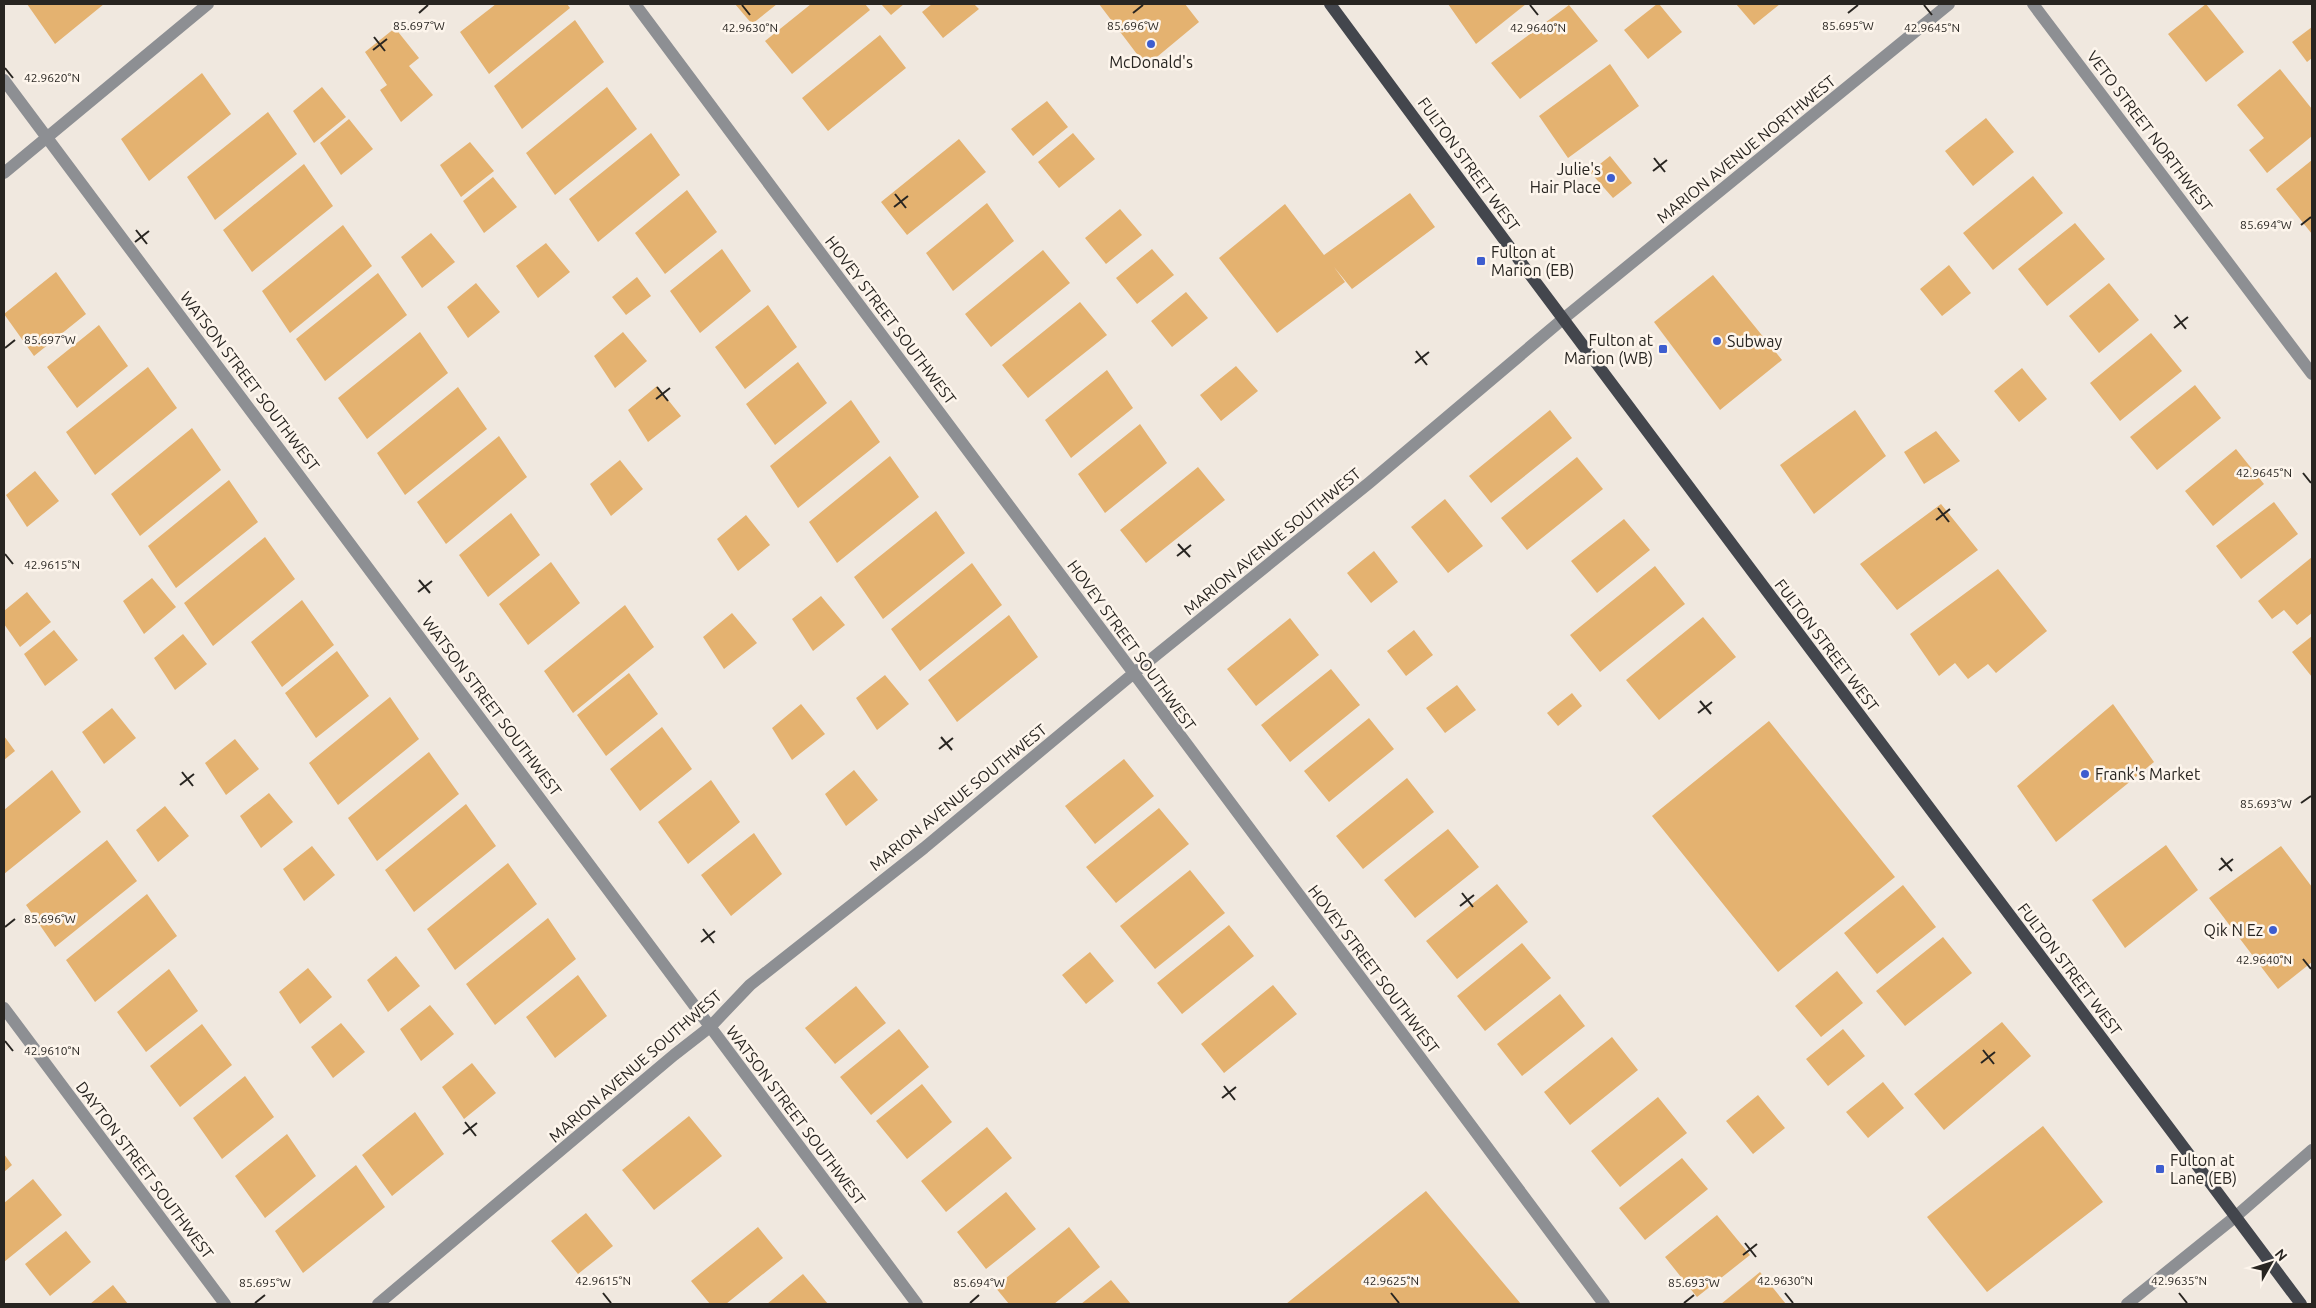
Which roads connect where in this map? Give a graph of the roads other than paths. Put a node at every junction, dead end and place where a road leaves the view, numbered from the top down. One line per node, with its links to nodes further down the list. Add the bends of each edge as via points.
1 (208, 4): 7 (street)
2 (635, 4): 11 (street, HOVEY STREET SOUTHWEST)
3 (1330, 4): 9 (main road, FULTON STREET WEST)
4 (1949, 4): 9 (street, MARION AVENUE NORTHWEST)
5 (2033, 4): 10 (street, VETO STREET NORTHWEST)
6 (4, 80): 7 (street, WATSON STREET SOUTHWEST)
7 (48, 137): 8 (street); 13 (street, WATSON STREET SOUTHWEST)
8 (4, 173)
9 (1563, 319): 11 (street, MARION AVENUE SOUTHWEST, via 1369,483); 15 (main road, FULTON STREET WEST)
10 (2312, 374)
11 (1134, 673): 13 (street, MARION AVENUE SOUTHWEST, via 924,848 750,985); 19 (street, HOVEY STREET SOUTHWEST)
12 (4, 1008): 16 (street, DAYTON STREET SOUTHWEST)
13 (710, 1027): 17 (street, MARION AVENUE SOUTHWEST); 18 (street, WATSON STREET SOUTHWEST)
14 (2312, 1150): 15 (street)
15 (2235, 1217): 20 (street); 21 (main road, FULTON STREET WEST)
16 (225, 1304)
17 (378, 1304)
18 (917, 1304)
19 (1604, 1304)
20 (2127, 1304)
21 (2301, 1304)

